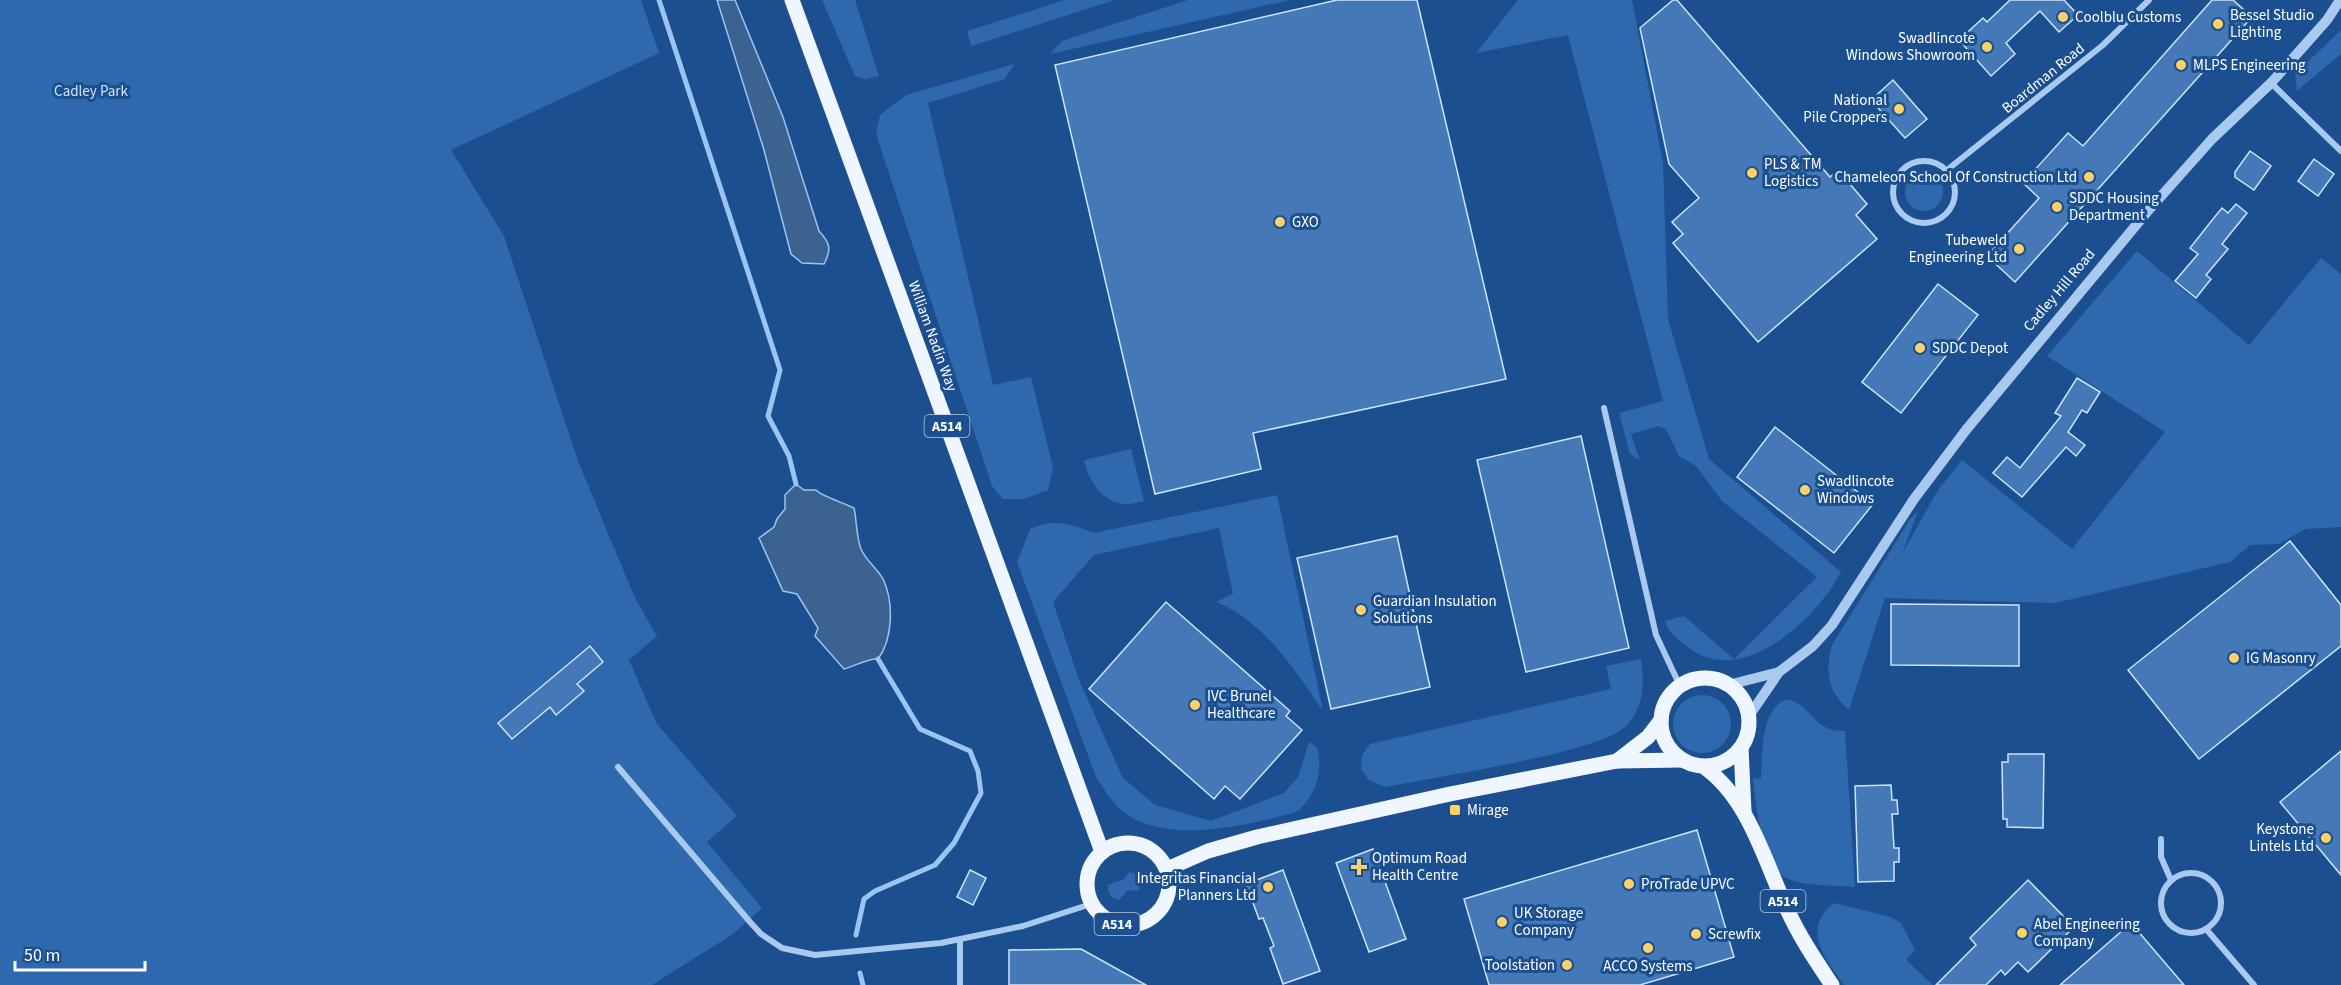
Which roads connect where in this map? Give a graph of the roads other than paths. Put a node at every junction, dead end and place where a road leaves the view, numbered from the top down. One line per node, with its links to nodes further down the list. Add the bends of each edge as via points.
1 (792, 0): 20 (main road, William Nadin Way / A514)
2 (2149, 0): 6 (street, Boardman Road, via 2103,45)
3 (2340, 0): 4 (street, Cadley Hill Road)
4 (2271, 83): 5 (street); 8 (street, Cadley Hill Road, via 2212,139 2147,212 1966,430 1914,499 1832,625 1813,646)
5 (2341, 151)
6 (1947, 170): 6 (street, via 1956,190 1950,210 1942,218 1922,223 1902,214 1893,192 1900,172 1908,165 1929,160)
7 (1604, 408): 10 (street, via 1656,636)
8 (1779, 672): 9 (street, Cadley Hill Road); 11 (street, Cadley Hill Road)
9 (1728, 685): 10 (main road, via 1699,678); 11 (main road, via 1740,694)
10 (1680, 686): 12 (main road, A514, via 1664,706)
11 (1749, 716): 13 (main road, A514, via 1748,733)
12 (1661, 720): 14 (main road, via 1667,744); 15 (main road, A514, via 1648,737)
13 (1741, 748): 16 (main road, via 1722,763); 18 (main road, A514)
14 (1682, 760): 15 (main road, A514); 16 (main road, A514)
15 (1617, 761): 21 (main road, A514, via 1257,837 1208,851)
16 (1704, 766): 18 (main road, A514, via 1722,780)
17 (618, 767): 25 (street, via 755,928 782,948 815,955)
18 (1744, 811): 27 (main road, A514, via 1788,912)
19 (2162, 839): 22 (street, via 2161,856)
20 (1102, 852): 21 (main road, via 1139,843 1158,854); 23 (main road, A514, via 1087,876)
21 (1167, 869): 23 (main road, A514, via 1165,900 1148,920 1128,925 1112,922)
22 (2171, 880): 24 (street, via 2162,897 2163,917 2183,933); 24 (street, via 2196,873 2216,886 2221,906 2217,920)
23 (1091, 904): 25 (street, via 1023,926)
24 (2206, 929): 28 (street)
25 (960, 940): 26 (street)
26 (960, 985)
27 (1832, 985)
28 (2253, 985)

